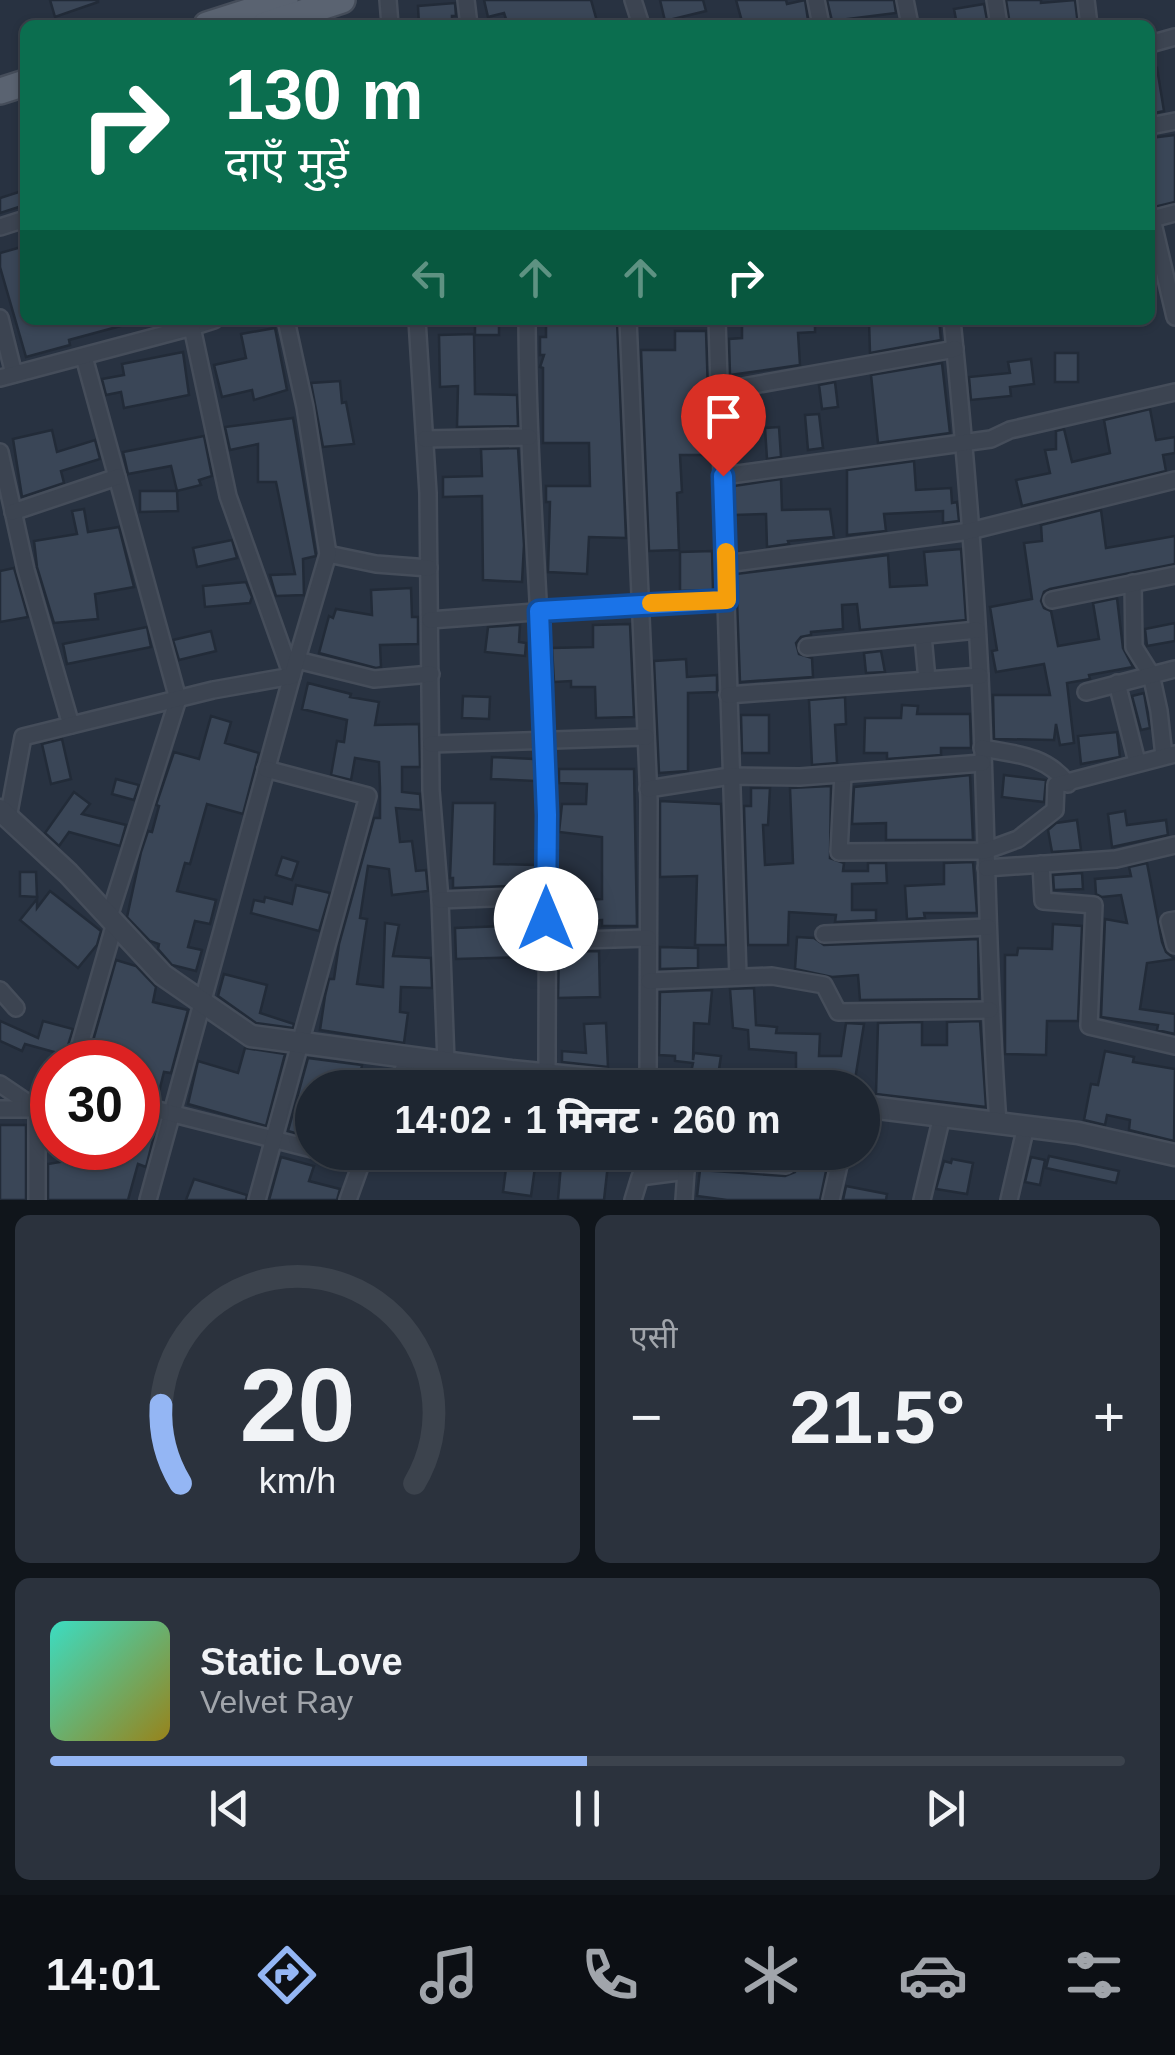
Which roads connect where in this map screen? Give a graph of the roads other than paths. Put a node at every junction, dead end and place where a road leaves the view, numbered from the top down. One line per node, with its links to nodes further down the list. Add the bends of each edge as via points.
1 (284, 0): 3 (main road)
2 (342, 0): 4 (main road)
3 (222, 20)
4 (280, 20)
5 (1155, 247): 6 (street)
6 (1175, 317)
7 (0, 318): 18 (street)
8 (185, 325): 17 (street)
9 (191, 325): 45 (street, via 228,496)
10 (287, 325): 32 (street)
11 (417, 325): 22 (street)
12 (527, 325): 21 (street)
13 (628, 325): 39 (street)
14 (716, 325): 19 (street)
15 (953, 325): 16 (street)
16 (955, 349): 19 (street); 23 (street)
17 (84, 356): 18 (street); 26 (street)
18 (7, 376)
19 (720, 390): 25 (street)
20 (1175, 392): 23 (street)
21 (529, 437): 22 (street); 40 (street)
22 (425, 439): 34 (street)
23 (965, 444): 25 (street); 29 (street)
24 (0, 452): 28 (street)
25 (723, 476): 33 (street)
26 (117, 477): 28 (street); 54 (street)
27 (1175, 480): 29 (street)
28 (13, 512): 30 (street)
29 (970, 531): 33 (street); 42 (street)
30 (20, 545): 31 (street); 55 (street)
31 (0, 546)
32 (328, 554): 34 (street); 45 (street)
33 (726, 564): 37 (street)
34 (430, 568): 41 (street)
35 (1175, 575): 36 (street)
36 (1133, 583): 38 (street); 48 (street, via 1134,646)
37 (727, 600): 39 (street); 53 (street)
38 (1052, 600)
39 (639, 604): 40 (street); 56 (street)
40 (539, 611): 41 (street); 57 (street)
41 (430, 620): 47 (street)
42 (977, 630): 43 (street); 49 (street)
43 (922, 636): 44 (street); 50 (street)
44 (808, 648)
45 (295, 668): 47 (street, via 374,679); 54 (street); 62 (street)
46 (1175, 669): 48 (street)
47 (431, 674): 58 (street)
48 (1150, 674): 51 (street); 59 (street)
49 (980, 676): 50 (street); 60 (street)
50 (927, 680): 53 (street)
51 (1118, 683): 52 (street); 61 (street)
52 (1086, 692)
53 (728, 694): 64 (street)
54 (178, 699): 55 (street); 73 (street)
55 (71, 725): 67 (street, via 23,737)
56 (646, 737): 57 (street); 66 (street)
57 (544, 741): 58 (street); 71 (street)
58 (431, 744): 72 (street)
59 (1170, 755): 61 (street)
60 (982, 756): 63 (street); 65 (street, via 1045,762); 69 (street)
61 (1137, 762): 65 (street)
62 (266, 768): 83 (street); 87 (street, via 368,796)
63 (843, 774): 64 (street); 69 (street, via 839,852)
64 (730, 776): 66 (street); 80 (street)
65 (1068, 784): 69 (street, via 1056,785 1055,810)
66 (648, 788): 77 (street)
67 (4, 814): 73 (street)
68 (1175, 845): 70 (street)
69 (986, 859): 70 (street); 75 (street)
70 (1041, 864): 88 (street, via 1043,900 1094,905 1088,1026)
71 (546, 896): 72 (street); 78 (street)
72 (440, 900): 90 (street)
73 (112, 920): 83 (street, via 162,975); 86 (street)
74 (1175, 920): 79 (street, via 1169,922)
75 (988, 927): 76 (street); 85 (street)
76 (824, 934)
77 (648, 938): 78 (street); 81 (street)
78 (547, 942): 93 (street)
79 (1175, 944)
80 (738, 977): 81 (street); 85 (street, via 824,986 838,1012)
81 (649, 981): 94 (street)
82 (0, 990): 84 (street)
83 (200, 1001): 87 (street, via 251,1036); 101 (street)
84 (16, 1008)
85 (990, 1010): 103 (street)
86 (81, 1040)
87 (300, 1043): 89 (street); 105 (street)
88 (1175, 1046)
89 (409, 1057): 90 (street); 91 (street)
90 (446, 1062): 92 (street)
91 (403, 1070)
92 (513, 1070)
93 (547, 1070)
94 (648, 1070)
95 (0, 1084): 96 (street)
96 (30, 1098)
97 (30, 1107): 99 (street)
98 (880, 1108): 102 (street)
99 (0, 1110)
100 (160, 1110): 101 (street)
101 (172, 1112): 105 (street); 114 (street)
102 (942, 1116): 103 (street); 120 (street)
103 (998, 1123): 104 (street)
104 (1026, 1126): 107 (street); 121 (street)
105 (274, 1141): 106 (street); 115 (street)
106 (295, 1146)
107 (1175, 1156)
108 (40, 1170): 113 (street)
109 (358, 1170): 116 (street)
110 (660, 1170): 117 (street, via 640,1177)
111 (688, 1170): 118 (street)
112 (838, 1170): 119 (street)
113 (38, 1200)
114 (148, 1200)
115 (257, 1200)
116 (348, 1200)
117 (632, 1200)
118 (684, 1200)
119 (831, 1200)
120 (922, 1200)
121 (1009, 1200)

